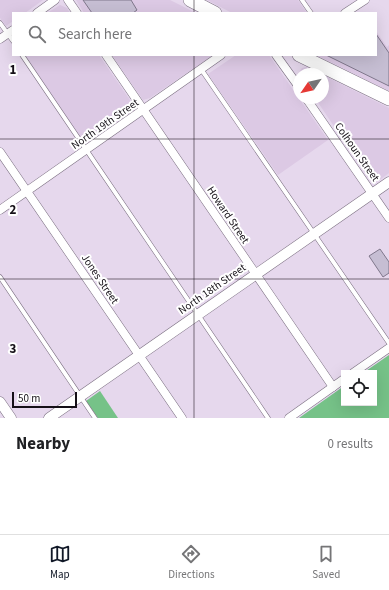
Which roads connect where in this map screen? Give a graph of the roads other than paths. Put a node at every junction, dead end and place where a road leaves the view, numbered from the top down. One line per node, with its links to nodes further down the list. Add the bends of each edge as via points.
1 (55, 0): 6 (street)
2 (68, 0): 7 (street)
3 (191, 0): 8 (main road)
4 (302, 0): 9 (lane)
5 (365, 0): 10 (street)
6 (38, 12)
7 (76, 12)
8 (214, 12)
9 (310, 12)
10 (347, 12)
11 (0, 23): 12 (lane)
12 (10, 31): 13 (street)
13 (0, 39)
14 (23, 56): 24 (lane)
15 (107, 56): 23 (street, Howard Street)
16 (220, 56): 19 (street, North 19th Street)
17 (277, 56): 20 (street)
18 (301, 56): 21 (main road)
19 (201, 69): 23 (street, North 19th Street); 31 (lane)
20 (293, 79)
21 (389, 99)
22 (310, 104): 28 (street, Colhoun Street)
23 (144, 110): 24 (street, North 19th Street); 32 (street, Howard Street)
24 (86, 150): 27 (street, North 19th Street); 34 (lane)
25 (0, 152): 27 (street, Jones Street)
26 (389, 182): 28 (street, North 18th Street)
27 (27, 192): 29 (street, North 19th Street); 37 (street, Jones Street)
28 (372, 193): 30 (street, Colhoun Street); 31 (street, North 18th Street)
29 (0, 210)
30 (389, 218)
31 (313, 233): 32 (street, North 18th Street); 35 (lane)
32 (255, 274): 34 (street, North 18th Street); 40 (street, Howard Street)
33 (0, 277): 41 (lane)
34 (197, 314): 37 (street, North 18th Street); 47 (lane)
35 (389, 343)
36 (389, 348): 38 (street)
37 (138, 355): 41 (street, North 18th Street); 46 (street, Jones Street)
38 (357, 370)
39 (341, 381): 40 (street)
40 (333, 387): 48 (street)
41 (81, 396): 44 (street, North 18th Street); 45 (lane)
42 (0, 402): 43 (street)
43 (11, 418)
44 (49, 418)
45 (96, 418)
46 (182, 418)
47 (268, 418)
48 (288, 418)

